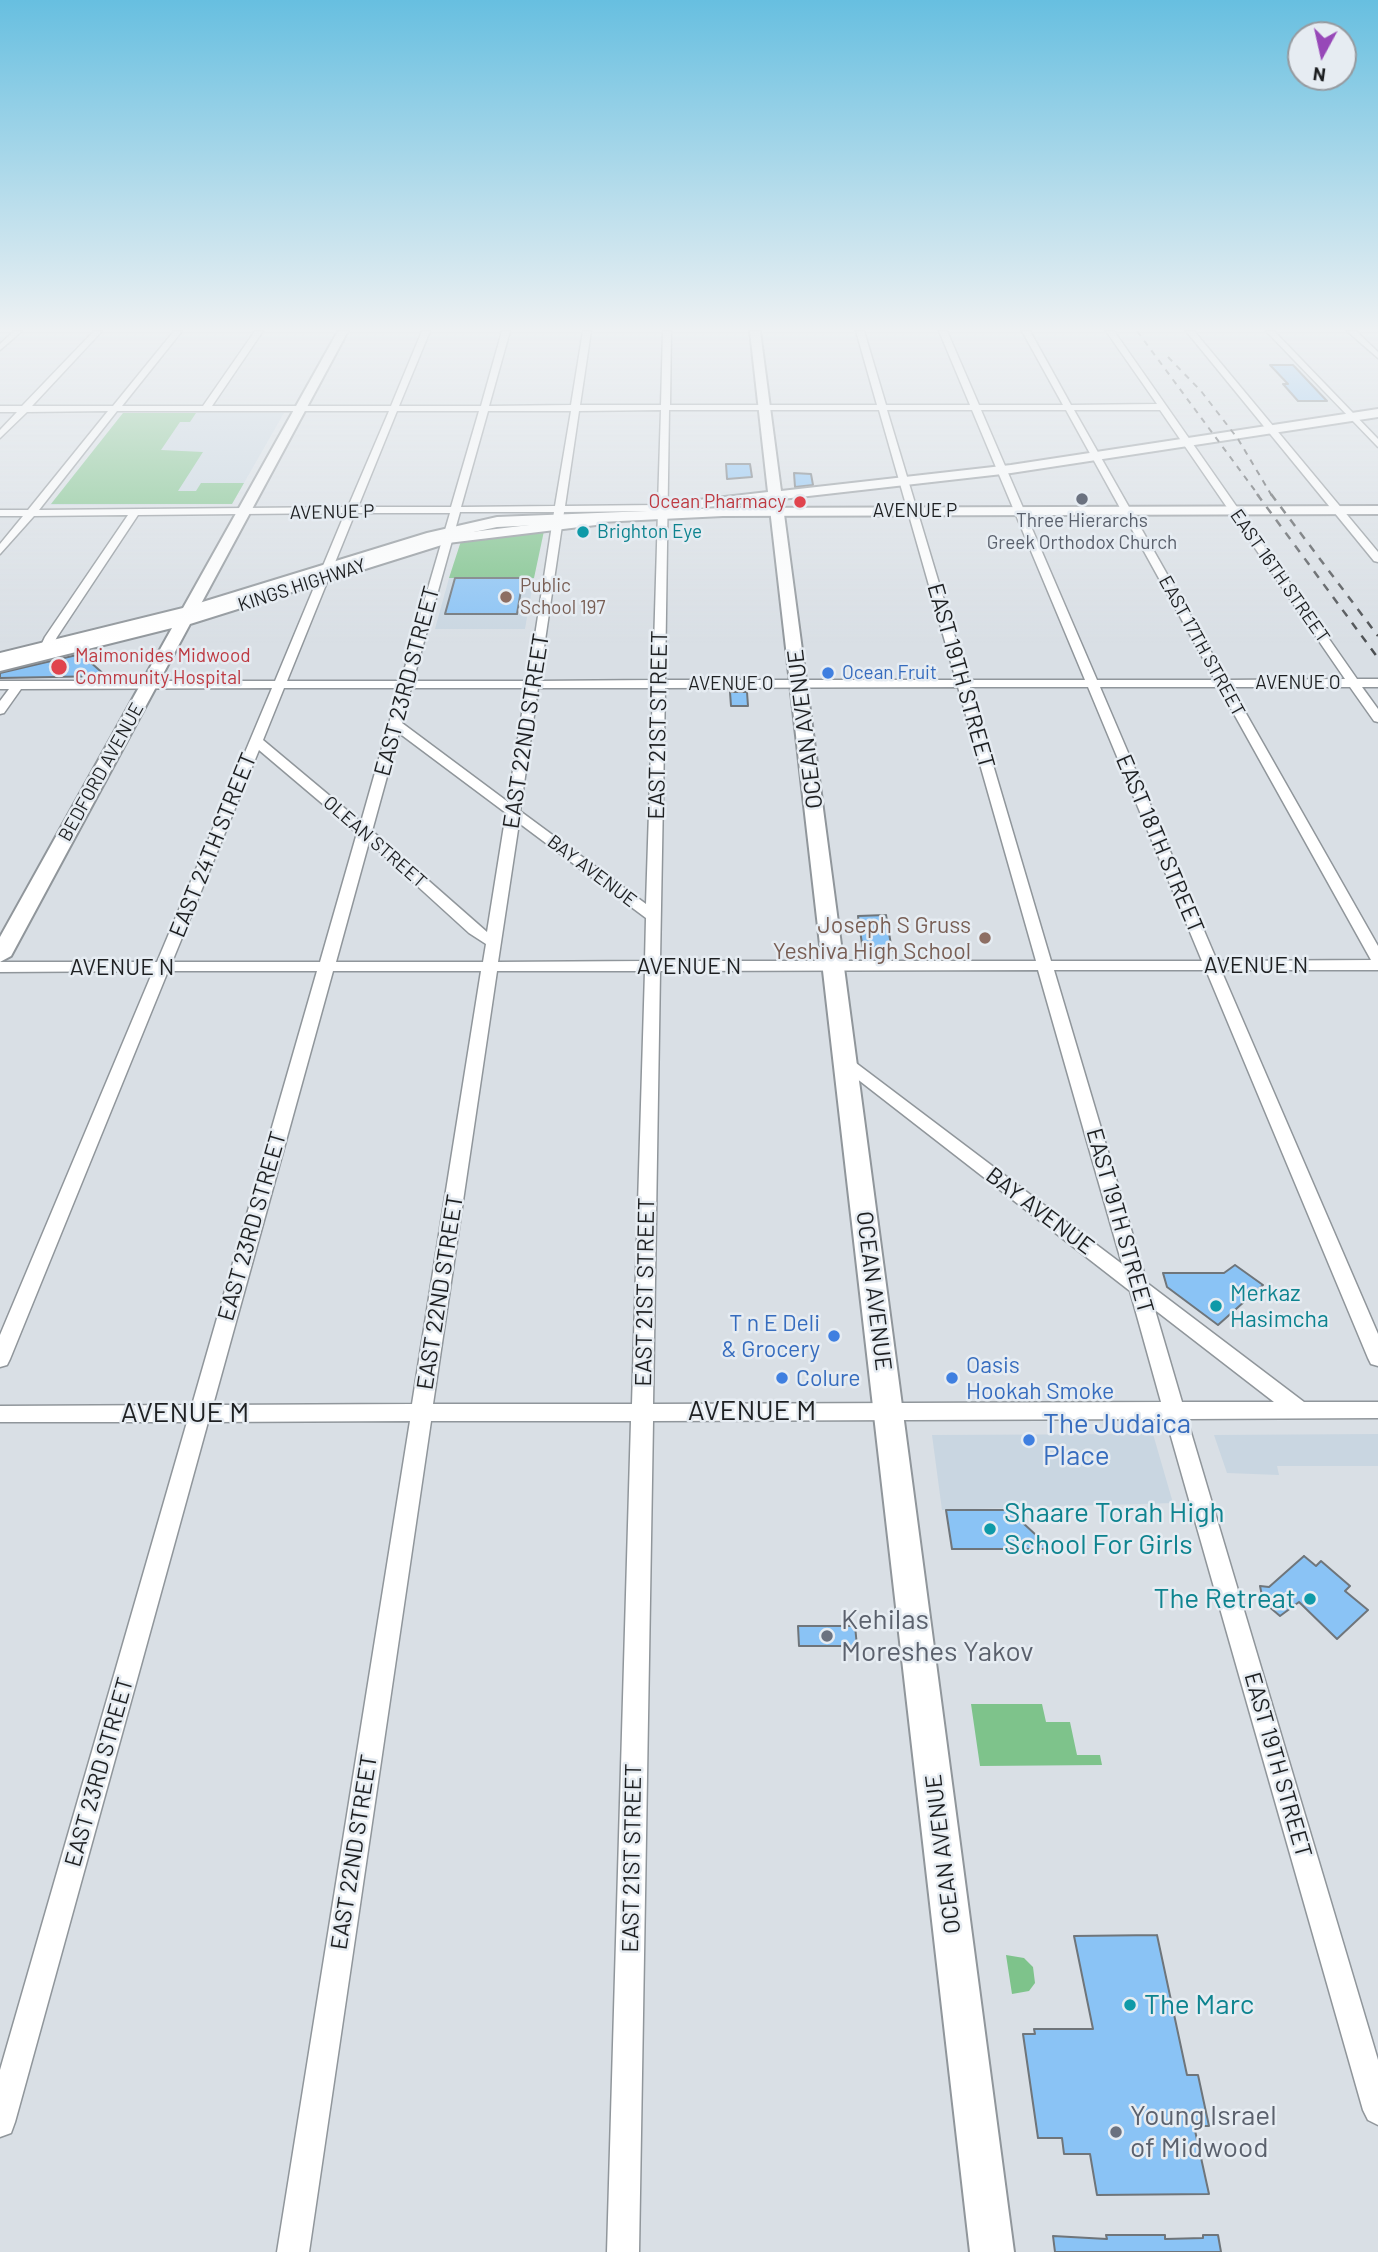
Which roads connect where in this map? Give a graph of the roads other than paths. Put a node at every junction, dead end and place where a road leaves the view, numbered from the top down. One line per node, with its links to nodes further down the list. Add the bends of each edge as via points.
1 (93, 436): 30 (street)
2 (284, 436): 32 (main road, BEDFORD AVENUE)
3 (382, 436): 27 (street, EAST 24TH STREET)
4 (476, 436): 34 (street, EAST 23RD STREET)
5 (571, 436): 33 (street, EAST 22ND STREET)
6 (664, 436): 22 (street, EAST 21ST STREET)
7 (770, 436): 18 (main road, OCEAN AVENUE)
8 (891, 436): 17 (street, EAST 19TH STREET)
9 (987, 436): 16 (street, EAST 18TH STREET)
10 (1085, 436): 15 (street, EAST 17TH STREET)
11 (1183, 436): 14 (street, EAST 16TH STREET)
12 (1218, 436): 14 (main road)
13 (1277, 436): 20 (street)
14 (1186, 441): 15 (main road); 26 (street, EAST 16TH STREET)
15 (1096, 455): 16 (main road); 25 (street, EAST 17TH STREET)
16 (1002, 470): 17 (main road); 24 (street, EAST 18TH STREET)
17 (905, 482): 18 (main road); 23 (street, EAST 19TH STREET)
18 (777, 495): 19 (main road); 28 (main road, OCEAN AVENUE)
19 (741, 498): 22 (main road)
20 (1338, 510): 21 (main road, AVENUE P); 26 (main road, AVENUE P); 36 (street)
21 (1378, 510)
22 (663, 511): 28 (main road, AVENUE P); 33 (street, AVENUE P); 33 (main road, KINGS HIGHWAY); 48 (street, EAST 21ST STREET)
23 (913, 511): 24 (main road, AVENUE P); 28 (main road, AVENUE P); 50 (street, EAST 19TH STREET)
24 (1019, 511): 25 (main road, AVENUE P); 43 (street, EAST 18TH STREET)
25 (1127, 511): 26 (main road, AVENUE P); 44 (street, EAST 17TH STREET)
26 (1235, 511): 45 (street, EAST 16TH STREET)
27 (351, 512): 32 (street, AVENUE P); 34 (street, AVENUE P); 37 (street, EAST 24TH STREET)
28 (779, 512): 49 (main road, OCEAN AVENUE)
29 (0, 513): 30 (street, AVENUE P)
30 (31, 513): 31 (street, AVENUE P); 35 (street)
31 (134, 513): 32 (street, AVENUE P); 39 (street)
32 (242, 513): 38 (main road, BEDFORD AVENUE)
33 (559, 517): 34 (street, AVENUE P); 34 (main road, KINGS HIGHWAY); 47 (street, EAST 22ND STREET)
34 (450, 526): 37 (main road, KINGS HIGHWAY); 55 (street, EAST 23RD STREET)
35 (0, 551)
36 (1378, 559)
37 (328, 568): 38 (main road, KINGS HIGHWAY); 54 (street, EAST 24TH STREET)
38 (188, 612): 39 (main road, KINGS HIGHWAY); 53 (main road, BEDFORD AVENUE)
39 (47, 646): 40 (main road, KINGS HIGHWAY); 41 (main road, KINGS HIGHWAY); 42 (main road, KINGS HIGHWAY)
40 (0, 649)
41 (0, 658)
42 (0, 666)
43 (1092, 683): 44 (street, AVENUE O); 50 (street, AVENUE O); 67 (street, EAST 18TH STREET)
44 (1223, 683): 45 (street, AVENUE O); 65 (street, EAST 17TH STREET)
45 (1354, 683): 46 (street, AVENUE O); 57 (street, EAST 16TH STREET)
46 (1378, 683)
47 (533, 684): 48 (street, AVENUE O); 55 (street, AVENUE O); 60 (street, EAST 22ND STREET)
48 (659, 684): 49 (street, AVENUE O); 62 (street, EAST 21ST STREET)
49 (800, 684): 50 (street, AVENUE O); 73 (main road, OCEAN AVENUE)
50 (964, 684): 66 (street, EAST 19TH STREET)
51 (0, 685): 52 (street, AVENUE O)
52 (17, 685): 53 (street, AVENUE O); 56 (street)
53 (148, 685): 54 (street, AVENUE O); 64 (main road, BEDFORD AVENUE)
54 (279, 685): 55 (street, AVENUE O); 59 (street, EAST 24TH STREET)
55 (406, 685): 58 (street, EAST 23RD STREET)
56 (0, 710)
57 (1378, 718)
58 (395, 724): 60 (street, BAY AVENUE); 61 (street, EAST 23RD STREET)
59 (256, 741): 61 (street, OLEAN STREET); 70 (street, EAST 24TH STREET)
60 (514, 813): 62 (street, BAY AVENUE); 63 (street, EAST 22ND STREET)
61 (365, 832): 63 (street, OLEAN STREET, via 474,930); 71 (street, EAST 23RD STREET)
62 (654, 917): 68 (street, EAST 21ST STREET)
63 (495, 943): 72 (street, EAST 22ND STREET)
64 (0, 956)
65 (1378, 962): 67 (street, AVENUE N)
66 (1045, 965): 67 (street, AVENUE N); 73 (street, AVENUE N); 75 (street, EAST 19TH STREET)
67 (1211, 965): 76 (street, EAST 18TH STREET)
68 (653, 966): 72 (street, AVENUE N); 73 (street, AVENUE N); 83 (street, EAST 21ST STREET)
69 (0, 967): 70 (street, AVENUE N)
70 (163, 967): 71 (street, AVENUE N); 77 (street, EAST 24TH STREET)
71 (326, 967): 72 (street, AVENUE N); 84 (street, EAST 23RD STREET)
72 (490, 967): 82 (street, EAST 22ND STREET)
73 (834, 967): 74 (main road, OCEAN AVENUE)
74 (846, 1064): 75 (street, BAY AVENUE); 81 (main road, OCEAN AVENUE)
75 (1138, 1285): 78 (street, EAST 19TH STREET); 79 (street, BAY AVENUE)
76 (1378, 1358)
77 (0, 1359)
78 (1175, 1410): 79 (street, AVENUE M); 81 (street, AVENUE M); 86 (street, EAST 19TH STREET)
79 (1300, 1410): 80 (street, AVENUE M)
80 (1378, 1410)
81 (889, 1411): 83 (street, AVENUE M); 90 (main road, OCEAN AVENUE)
82 (422, 1412): 83 (street, AVENUE M); 84 (street, AVENUE M); 88 (street, EAST 22ND STREET)
83 (642, 1412): 89 (street, EAST 21ST STREET)
84 (199, 1413): 85 (street, AVENUE M); 87 (street, EAST 23RD STREET)
85 (0, 1414)
86 (1378, 2110)
87 (0, 2122)
88 (293, 2252)
89 (623, 2252)
90 (992, 2252)

